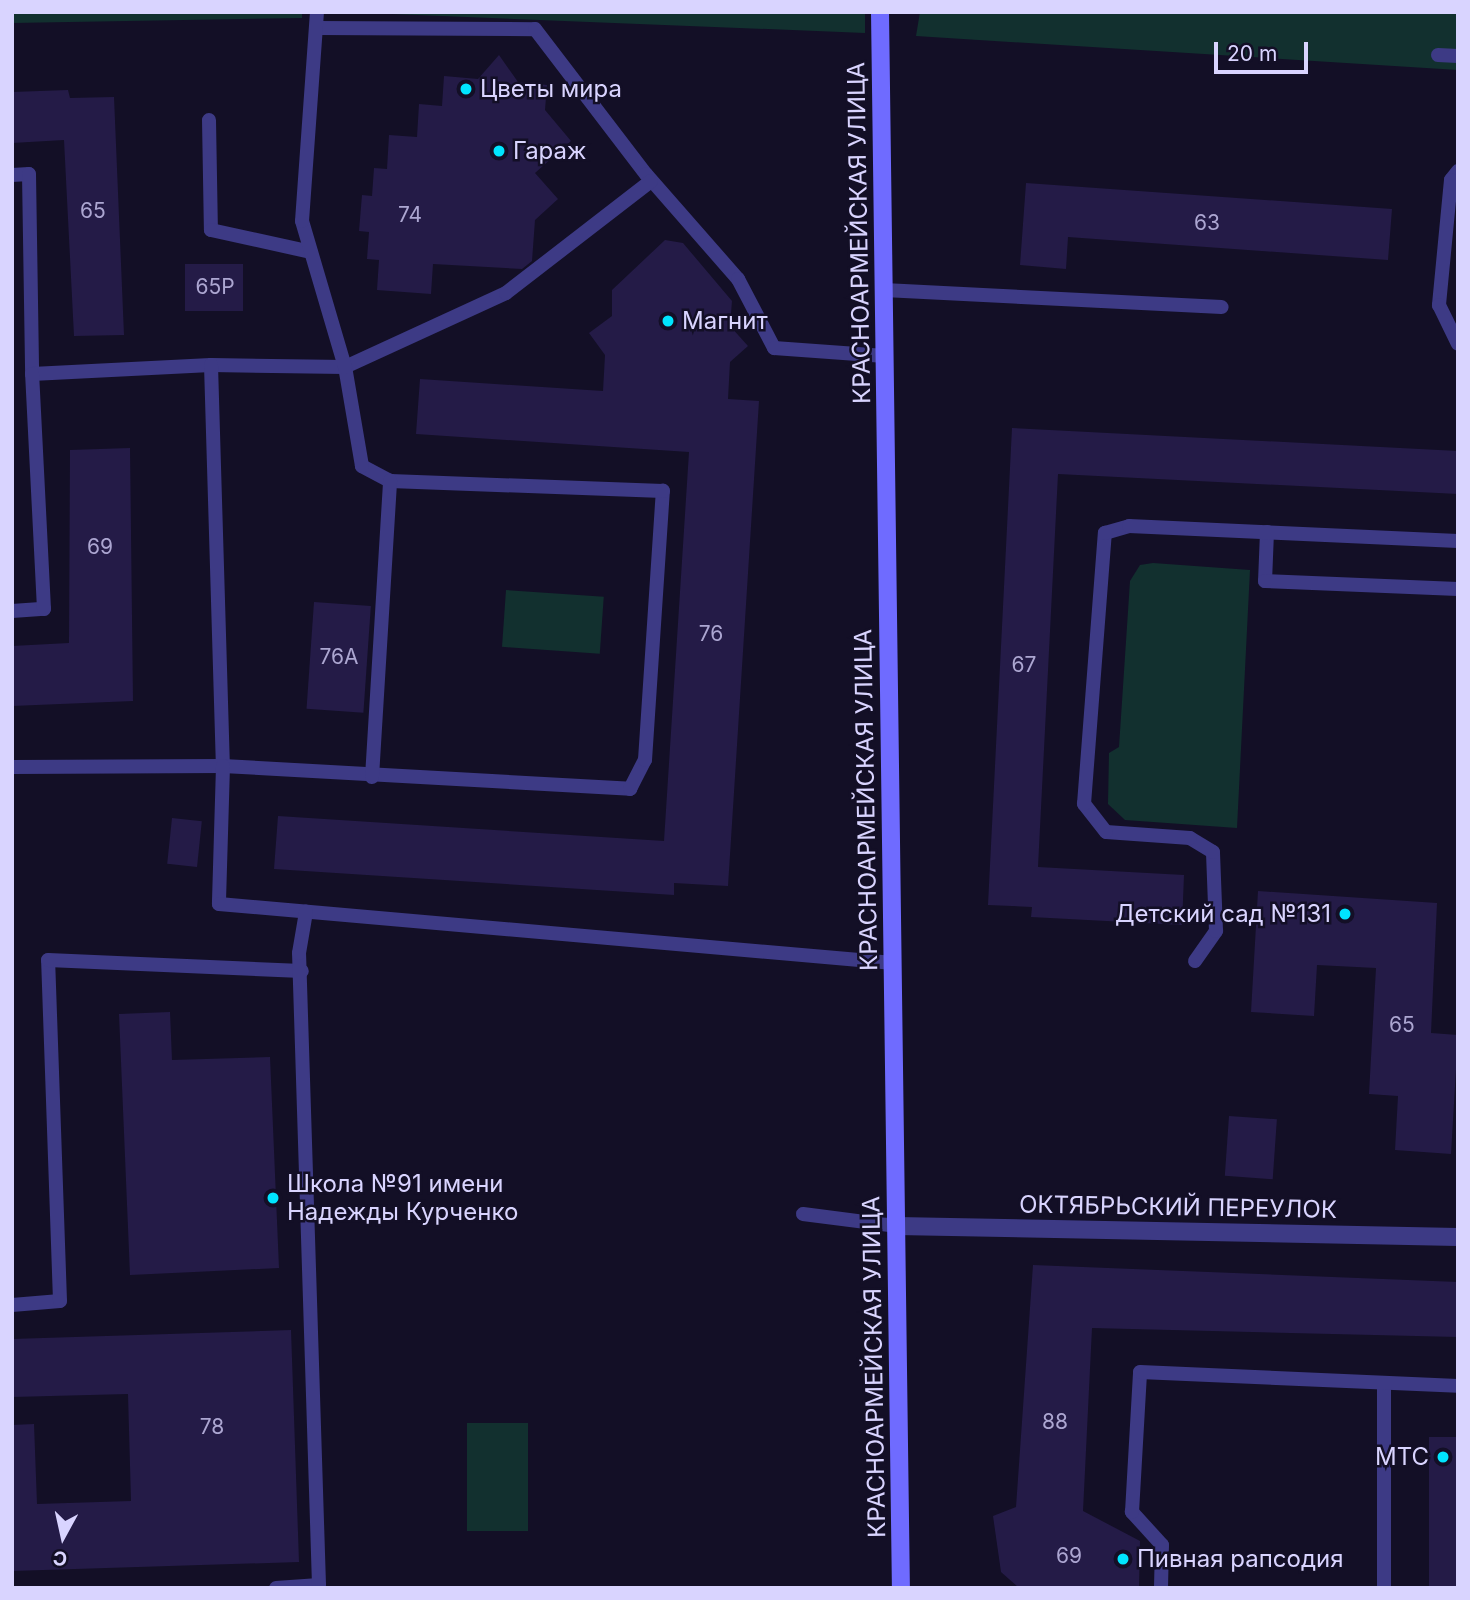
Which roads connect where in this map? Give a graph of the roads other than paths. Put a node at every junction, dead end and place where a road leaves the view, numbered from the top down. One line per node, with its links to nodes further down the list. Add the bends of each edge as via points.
1 (317, 12): 3 (lane)
2 (880, 12): 11 (street, КРАСНОАРМЕЙСКАЯ УЛИЦА)
3 (317, 28): 9 (lane, via 535,29); 10 (lane, via 302,221)
4 (1438, 55): 5 (lane)
5 (1458, 55)
6 (209, 120): 10 (lane, via 211,230)
7 (1458, 171): 13 (lane, via 1451,180 1439,305)
8 (12, 175): 17 (lane, via 29,174)
9 (651, 181): 14 (lane, via 738,279 774,348); 16 (lane, via 506,293)
10 (311, 252): 16 (lane)
11 (884, 290): 12 (lane); 14 (street, КРАСНОАРМЕЙСКАЯ УЛИЦА)
12 (1222, 307)
13 (1458, 344)
14 (885, 355): 28 (street, КРАСНОАРМЕЙСКАЯ УЛИЦА)
15 (211, 365): 16 (lane); 17 (lane); 23 (lane)
16 (345, 368): 18 (lane, via 362,466)
17 (32, 374): 22 (lane, via 44,609)
18 (390, 481): 25 (lane); 25 (lane, via 663,491 645,760 630,789)
19 (1267, 532): 20 (lane); 21 (lane, via 1265,581); 27 (lane, via 1117,526 1100,542 1084,804 1106,832 1190,838 1213,852 1216,931)
20 (1458, 541)
21 (1458, 589)
22 (12, 611)
23 (223, 766): 24 (lane); 25 (lane); 26 (lane, via 219,904)
24 (12, 767)
25 (372, 777)
26 (306, 912): 28 (lane); 29 (lane)
27 (1195, 961)
28 (893, 963): 31 (street, КРАСНОАРМЕЙСКАЯ УЛИЦА)
29 (302, 971): 33 (lane, via 48,960 60,1301); 36 (lane, via 319,1585)
30 (803, 1214): 31 (lane)
31 (897, 1226): 32 (street, ОКТЯБРЬСКИЙ ПЕРЕУЛОК); 37 (street, КРАСНОАРМЕЙСКАЯ УЛИЦА)
32 (1458, 1237)
33 (12, 1305)
34 (1384, 1386): 35 (lane); 38 (lane, via 1140,1371 1132,1512 1162,1545); 39 (lane)
35 (1458, 1386)
36 (276, 1588)
37 (901, 1588)
38 (1161, 1588)
39 (1384, 1588)

